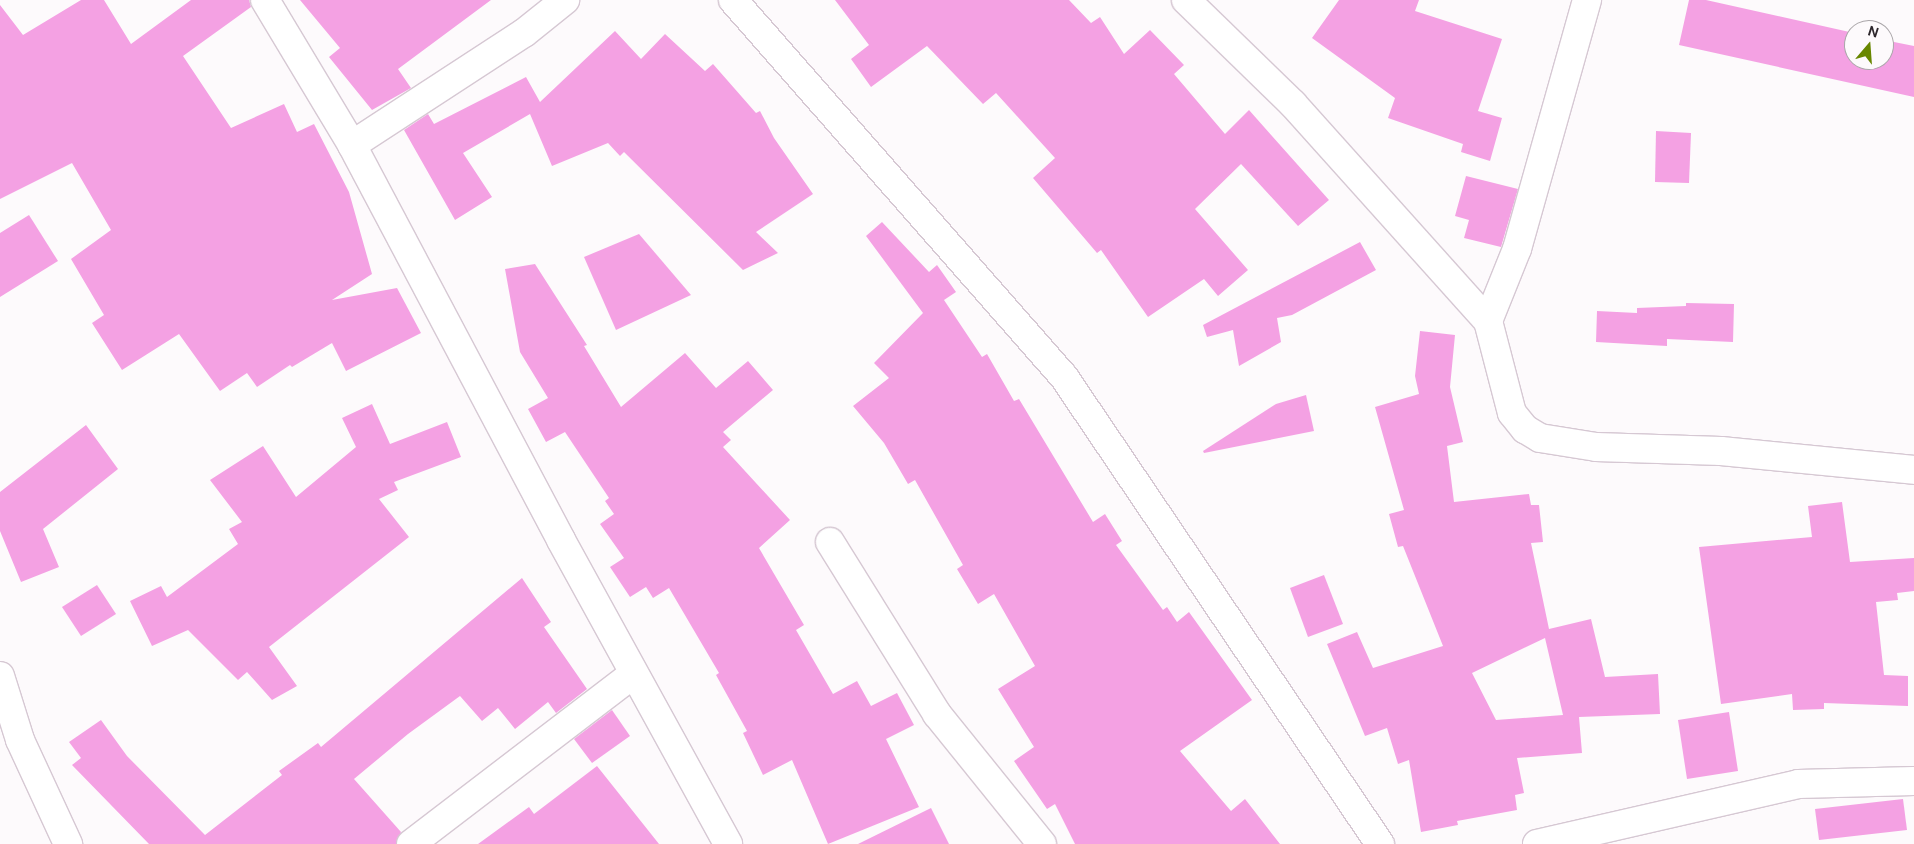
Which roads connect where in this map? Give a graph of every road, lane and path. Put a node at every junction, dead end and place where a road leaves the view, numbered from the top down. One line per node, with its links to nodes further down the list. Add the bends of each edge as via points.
1 (265, 0): 6 (street)
2 (565, 0): 6 (street, via 524,33)
3 (733, 0): 17 (street, via 1064,377)
4 (1186, 0): 7 (street, via 1293,104)
5 (1588, 0): 7 (street, via 1516,249)
6 (352, 145): 10 (street)
7 (1488, 321): 8 (street, via 1512,412 1524,429 1540,438 1596,446 1721,451)
8 (1914, 470)
9 (830, 542): 16 (street, via 937,714)
10 (633, 674): 14 (street); 15 (street)
11 (0, 676): 13 (street, via 20,740)
12 (1914, 781): 18 (street, via 1798,784)
13 (68, 844)
14 (411, 844)
15 (728, 844)
16 (1042, 844)
17 (1380, 844)
18 (1536, 844)

